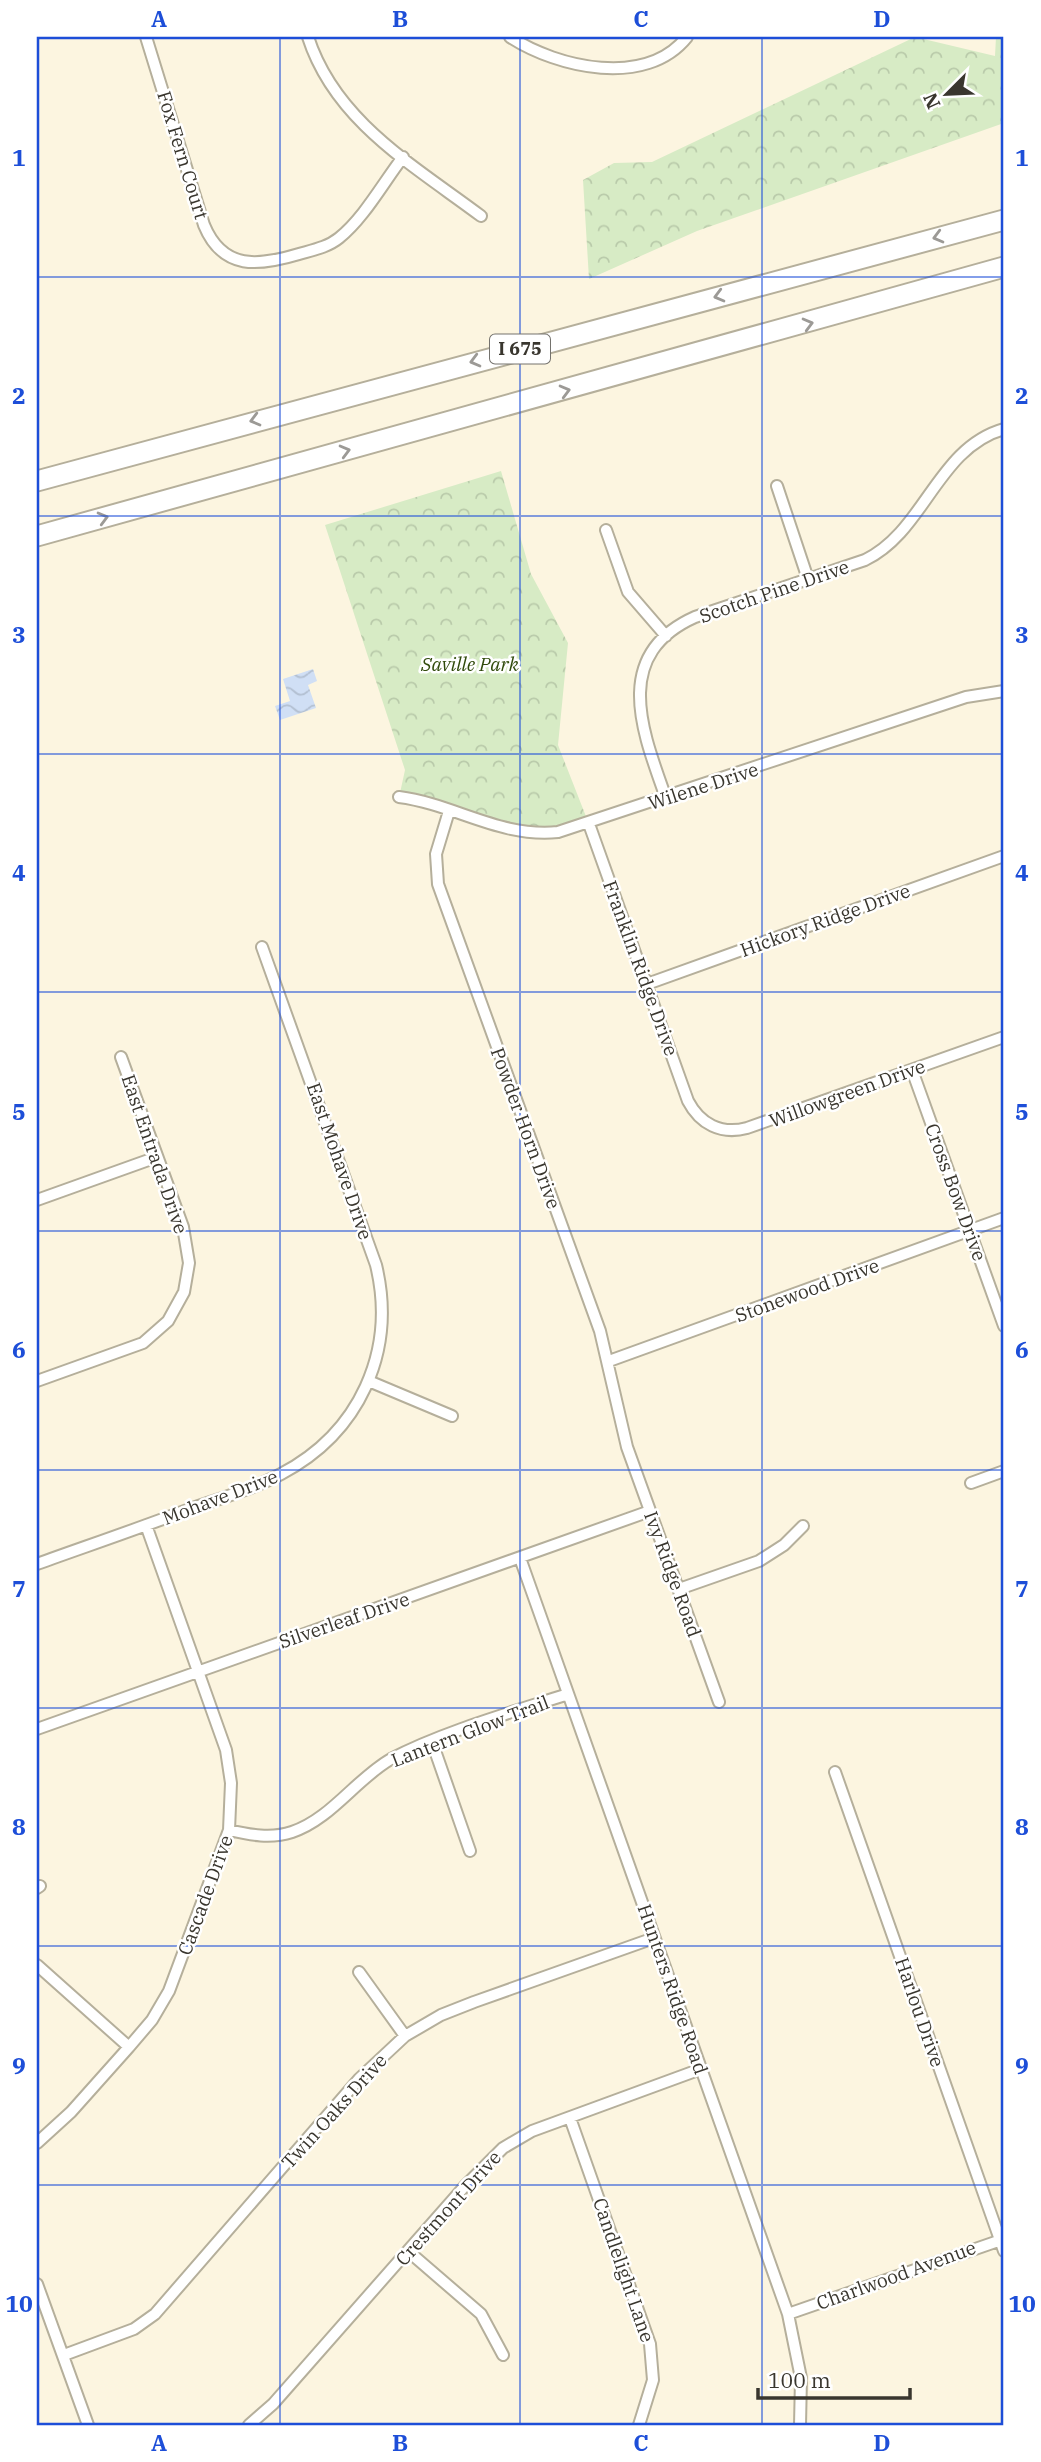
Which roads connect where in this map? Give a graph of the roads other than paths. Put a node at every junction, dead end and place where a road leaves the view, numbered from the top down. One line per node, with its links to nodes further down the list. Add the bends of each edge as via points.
1 (146, 37): 5 (street, Fox Fern Court, via 204,225 215,244 234,259 269,263 329,244 348,230)
2 (308, 37): 5 (street, via 320,69 342,103 367,130)
3 (510, 37): 4 (street, via 555,57 623,69 663,58)
4 (687, 37)
5 (403, 157): 6 (street)
6 (481, 216)
7 (1004, 220): 12 (highway, I 675, one-way to 12)
8 (1004, 267): 10 (highway)
9 (1004, 278): 10 (highway)
10 (886, 302): 15 (highway, one-way to 10)
11 (1004, 429): 16 (street, Scotch Pine Drive, via 965,449 905,530 885,549)
12 (37, 481)
13 (777, 486): 16 (street)
14 (606, 530): 17 (street, via 628,592)
15 (37, 536)
16 (808, 579): 17 (street, Scotch Pine Drive, via 695,617)
17 (666, 636): 20 (street, Scotch Pine Drive, via 645,666 638,701 642,729)
18 (1004, 691): 20 (street, Wilene Drive, via 966,697)
19 (399, 797): 21 (street, Wilene Drive)
20 (666, 798): 22 (street, Wilene Drive)
21 (449, 811): 22 (street, Wilene Drive, via 527,833); 35 (street, Powder Horn Drive, via 436,854 438,884)
22 (589, 824): 25 (street, Franklin Ridge Drive)
23 (1004, 856): 25 (street, Hickory Ridge Drive)
24 (262, 947): 37 (street, East Mohave Drive, via 376,1265 383,1309)
25 (647, 984): 29 (street, Franklin Ridge Drive)
26 (1004, 1037): 28 (street, Willowgreen Drive)
27 (121, 1057): 30 (street, East Entrada Drive)
28 (912, 1070): 29 (street, Willowgreen Drive, via 741,1130 714,1128); 33 (street, Cross Bow Drive)
29 (693, 1111)
30 (157, 1157): 31 (street); 36 (street, East Entrada Drive, via 187,1245 184,1292 168,1321 143,1343)
31 (37, 1200)
32 (1004, 1218): 33 (street, Stonewood Drive)
33 (970, 1231): 34 (street, Cross Bow Drive); 35 (street, Stonewood Drive)
34 (1004, 1326)
35 (609, 1361): 39 (street, Powder Horn Drive)
36 (37, 1381)
37 (370, 1382): 38 (street); 43 (street, Mohave Drive, via 343,1423 294,1466 271,1479)
38 (452, 1416)
39 (627, 1447): 42 (street, Ivy Ridge Road)
40 (1004, 1471): 41 (street)
41 (971, 1483)
42 (650, 1511): 45 (street, Silverleaf Drive); 47 (street, Ivy Ridge Road)
43 (146, 1525): 46 (street, Mohave Drive); 48 (street, Cascade Drive)
44 (803, 1526): 47 (street, via 767,1557)
45 (520, 1558): 48 (street, Silverleaf Drive); 49 (street, Hunters Ridge Road)
46 (37, 1564)
47 (679, 1589): 50 (street, Ivy Ridge Road)
48 (198, 1672): 51 (street, Silverleaf Drive); 54 (street, Cascade Drive, via 229,1765)
49 (568, 1694): 52 (street, Lantern Glow Trail); 56 (street, Hunters Ridge Road)
50 (719, 1702)
51 (37, 1729)
52 (432, 1742): 54 (street, Lantern Glow Trail, via 382,1765 320,1817 292,1832 264,1836); 55 (street)
53 (835, 1772): 64 (street, Harlou Drive)
54 (229, 1830): 60 (street, Cascade Drive, via 169,1991)
55 (470, 1851)
56 (654, 1938): 59 (street, Twin Oaks Drive, via 474,2002); 61 (street, Hunters Ridge Road)
57 (37, 1965): 60 (street)
58 (359, 1972): 59 (street)
59 (405, 2036): 68 (street, Twin Oaks Drive, via 359,2079 155,2314 134,2329)
60 (129, 2047): 63 (street, Cascade Drive)
61 (701, 2069): 62 (street, Crestmont Drive); 67 (street, Hunters Ridge Road)
62 (570, 2118): 65 (street, Crestmont Drive, via 532,2131 496,2153); 72 (street, Candlelight Lane, via 650,2344 653,2380)
63 (37, 2143)
64 (1003, 2243): 67 (street, Charlwood Avenue)
65 (408, 2251): 69 (street, via 481,2314); 71 (street, Crestmont Drive, via 273,2404)
66 (37, 2284): 68 (street)
67 (788, 2314): 73 (street, Hunters Ridge Road, via 801,2378)
68 (64, 2355): 70 (street)
69 (503, 2355)
70 (88, 2425)
71 (248, 2425)
72 (639, 2425)
73 (800, 2425)

